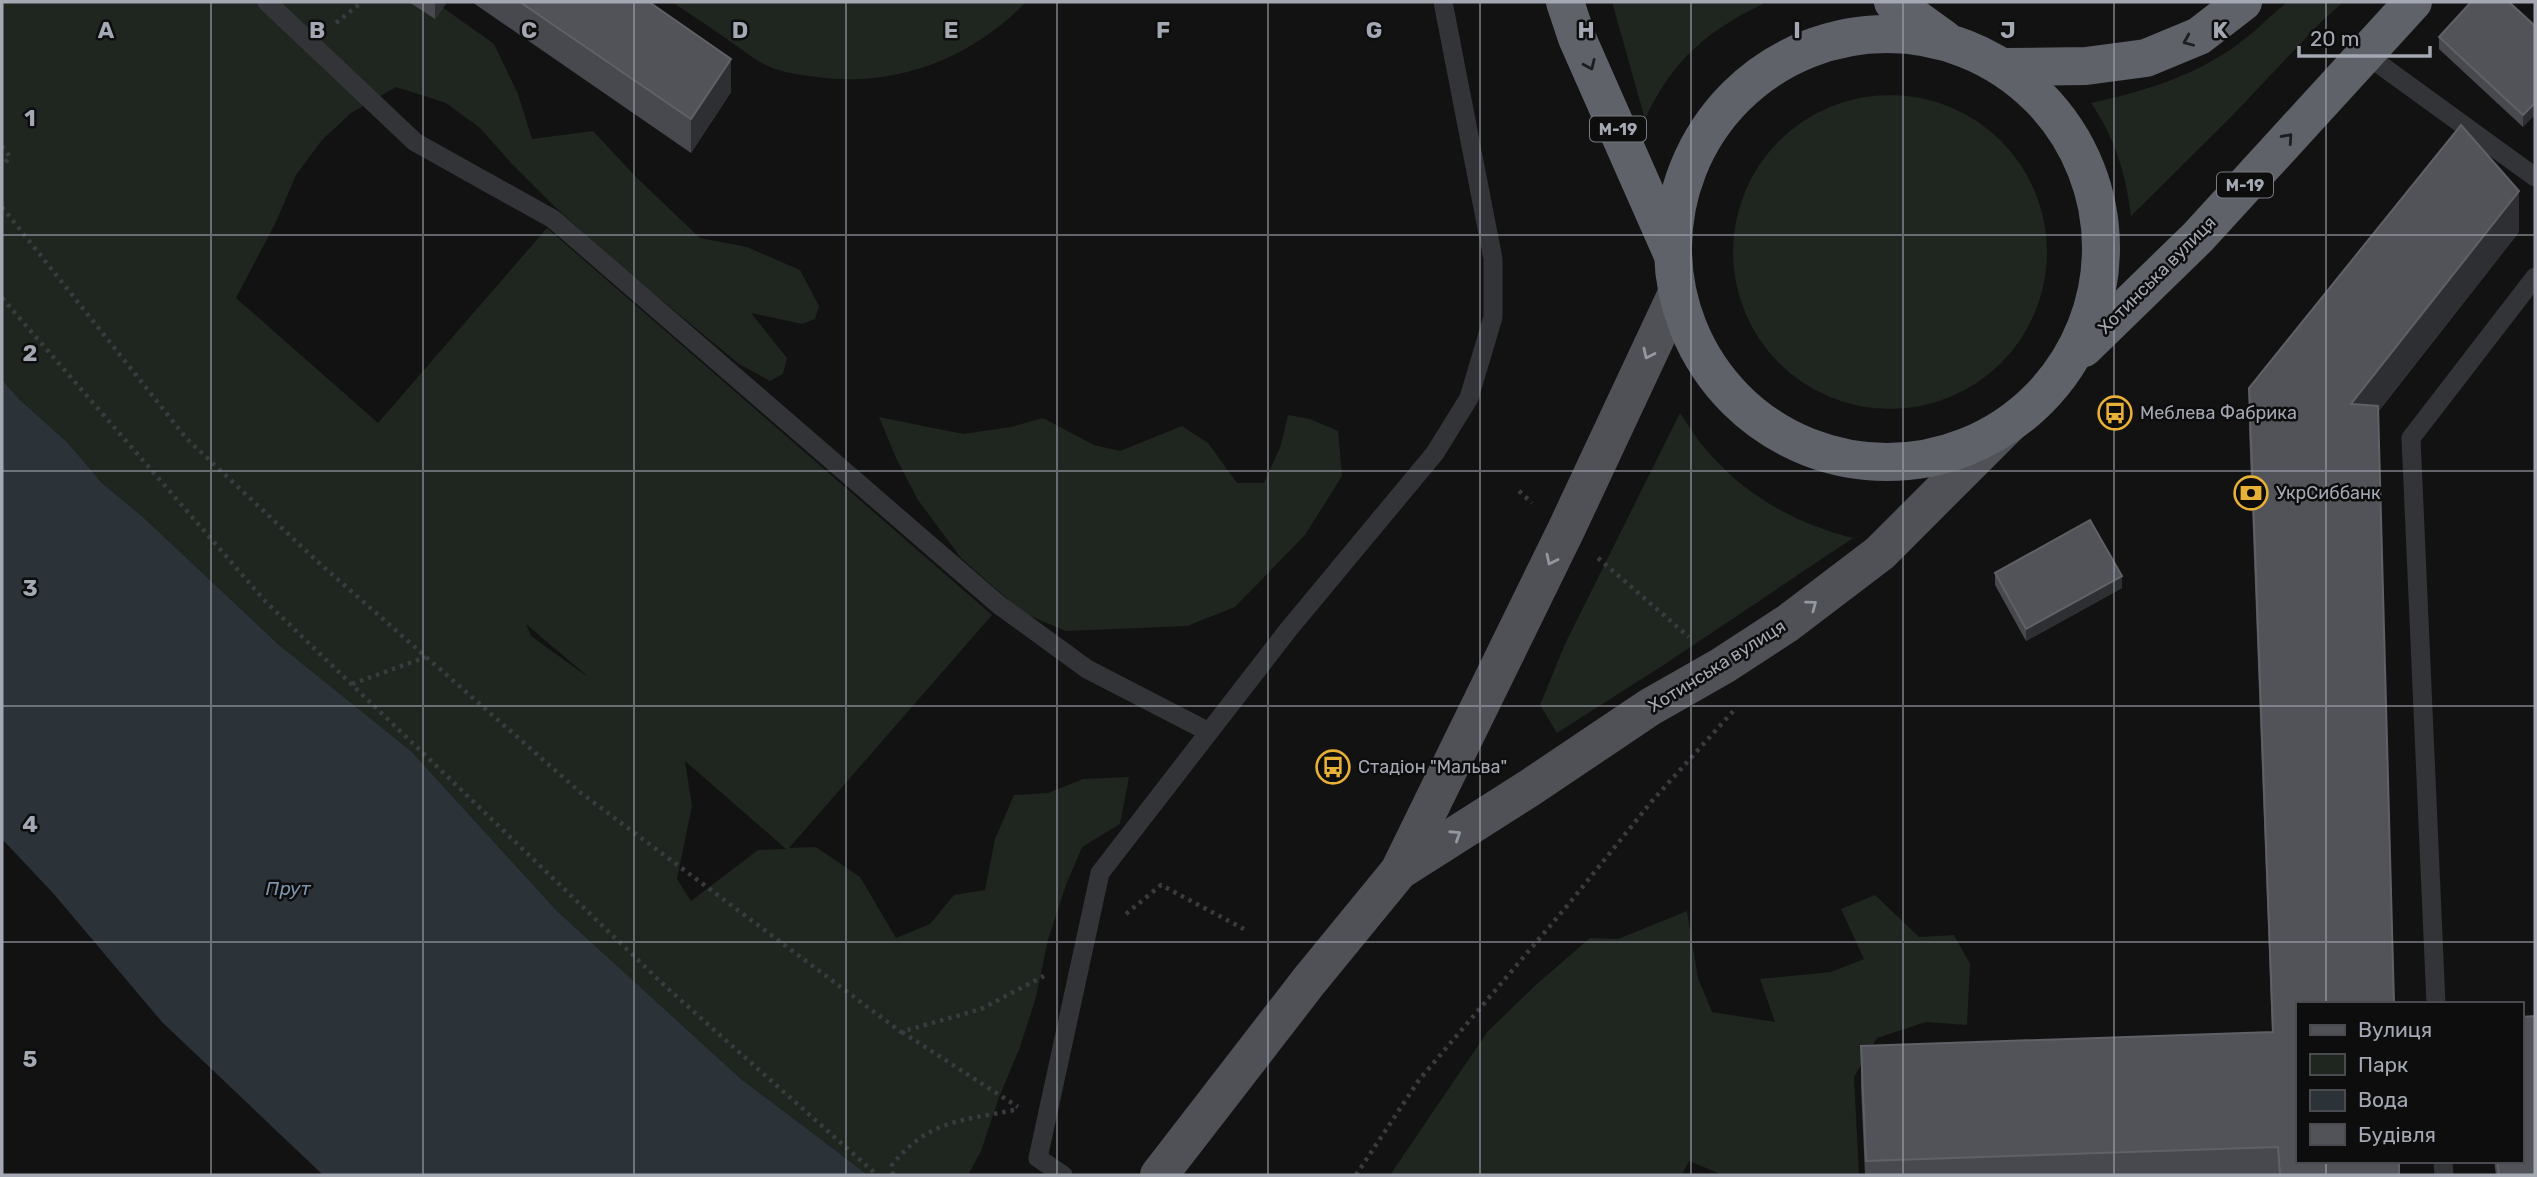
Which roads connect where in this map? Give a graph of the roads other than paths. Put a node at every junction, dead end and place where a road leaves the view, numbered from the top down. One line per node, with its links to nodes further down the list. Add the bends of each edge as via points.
1 (267, 2): 15 (lane, via 415,142 553,219 999,605 1087,669)
2 (1443, 2): 15 (lane, via 1493,259 1493,317 1469,398 1435,453)
3 (1565, 2): 11 (highway, М-19, one-way to 11)
4 (1893, 2): 7 (highway, М-19)
5 (2243, 2): 9 (highway, М-19, one-way to 9, via 2199,36 2146,58 2086,66)
6 (2413, 2): 8 (highway, Хотинська вулиця / М-19)
7 (1949, 43): 9 (highway, М-19); 11 (highway, М-19, via 1913,35 1839,39 1804,50 1741,90 1696,149 1683,182 1674,218)
8 (2364, 53): 10 (lane); 13 (highway, Хотинська вулиця / М-19, one-way to 8, via 2198,237)
9 (2003, 67): 13 (highway, М-19, via 2049,107 2082,158 2093,186 2102,247 2101,277 2088,326)
10 (2535, 177)
11 (1675, 274): 14 (highway, М-19, via 1691,333 1718,380 1765,424 1803,445 1854,460 1918,461 1950,454); 16 (main road, Хотинська вулиця, one-way to 16, via 1566,530)
12 (2535, 277): 17 (lane, via 2411,438)
13 (2070, 362): 14 (highway, М-19, via 2043,397)
14 (2008, 425): 16 (main road, Хотинська вулиця, one-way to 14, via 1788,623 1880,553)
15 (1209, 732): 18 (lane, via 1100,873 1038,1158)
16 (1399, 871): 19 (main road, Хотинська вулиця)
17 (2436, 1002)
18 (1063, 1175)
19 (1159, 1175)

